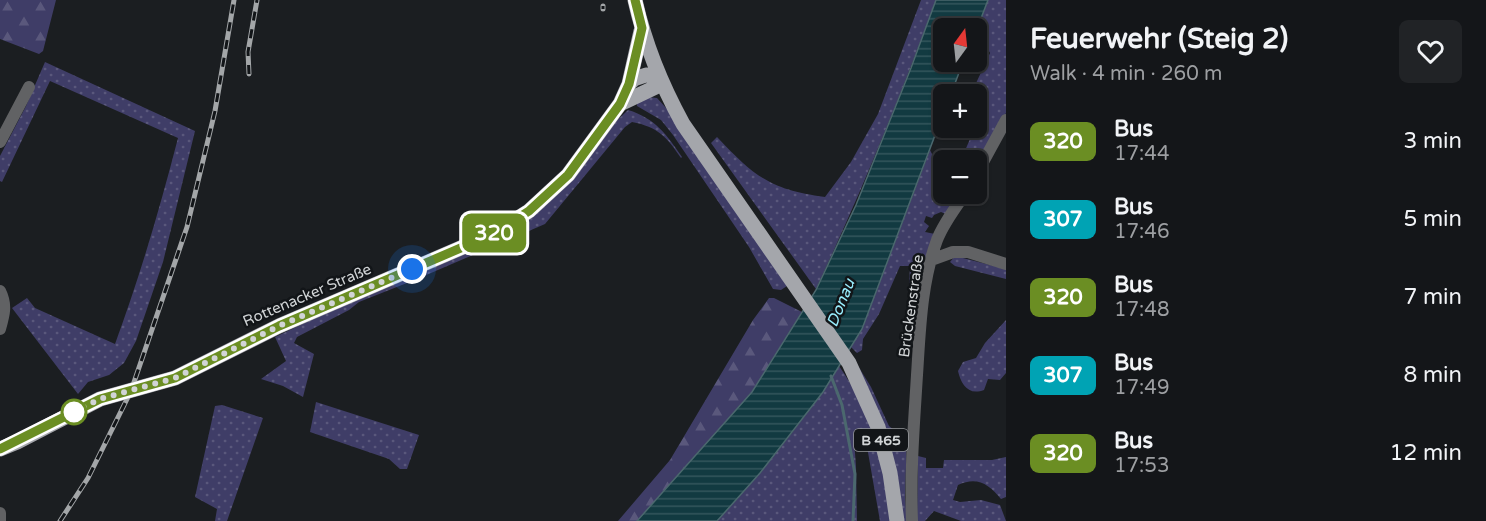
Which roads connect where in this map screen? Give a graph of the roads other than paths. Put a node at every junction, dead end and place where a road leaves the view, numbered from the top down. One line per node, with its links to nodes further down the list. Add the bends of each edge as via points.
1 (635, 1): 2 (main road, B 465)
2 (642, 28): 3 (main road, B 465); 4 (main road, Rottenacker Straße)
3 (660, 80): 4 (main road, via 646,75); 6 (main road, Rottenacker Straße); 18 (main road, B 465, via 696,144 849,363 878,427)
4 (629, 84): 6 (main road, Rottenacker Straße)
5 (29, 87): 8 (street)
6 (620, 104): 15 (main road, Rottenacker Straße, via 561,182 529,211 491,235 279,326 175,378 100,399)
7 (1006, 120): 9 (street)
8 (0, 142)
9 (987, 155)
10 (959, 204): 11 (street, Brückenstraße, via 938,238)
11 (931, 260): 12 (street, via 952,252 968,252); 19 (street, Brückenstraße, via 921,329)
12 (1006, 264)
13 (0, 291): 14 (street, via 5,301)
14 (0, 329)
15 (0, 449)
16 (0, 513): 17 (street)
17 (0, 521)
18 (897, 521)
19 (912, 521)

